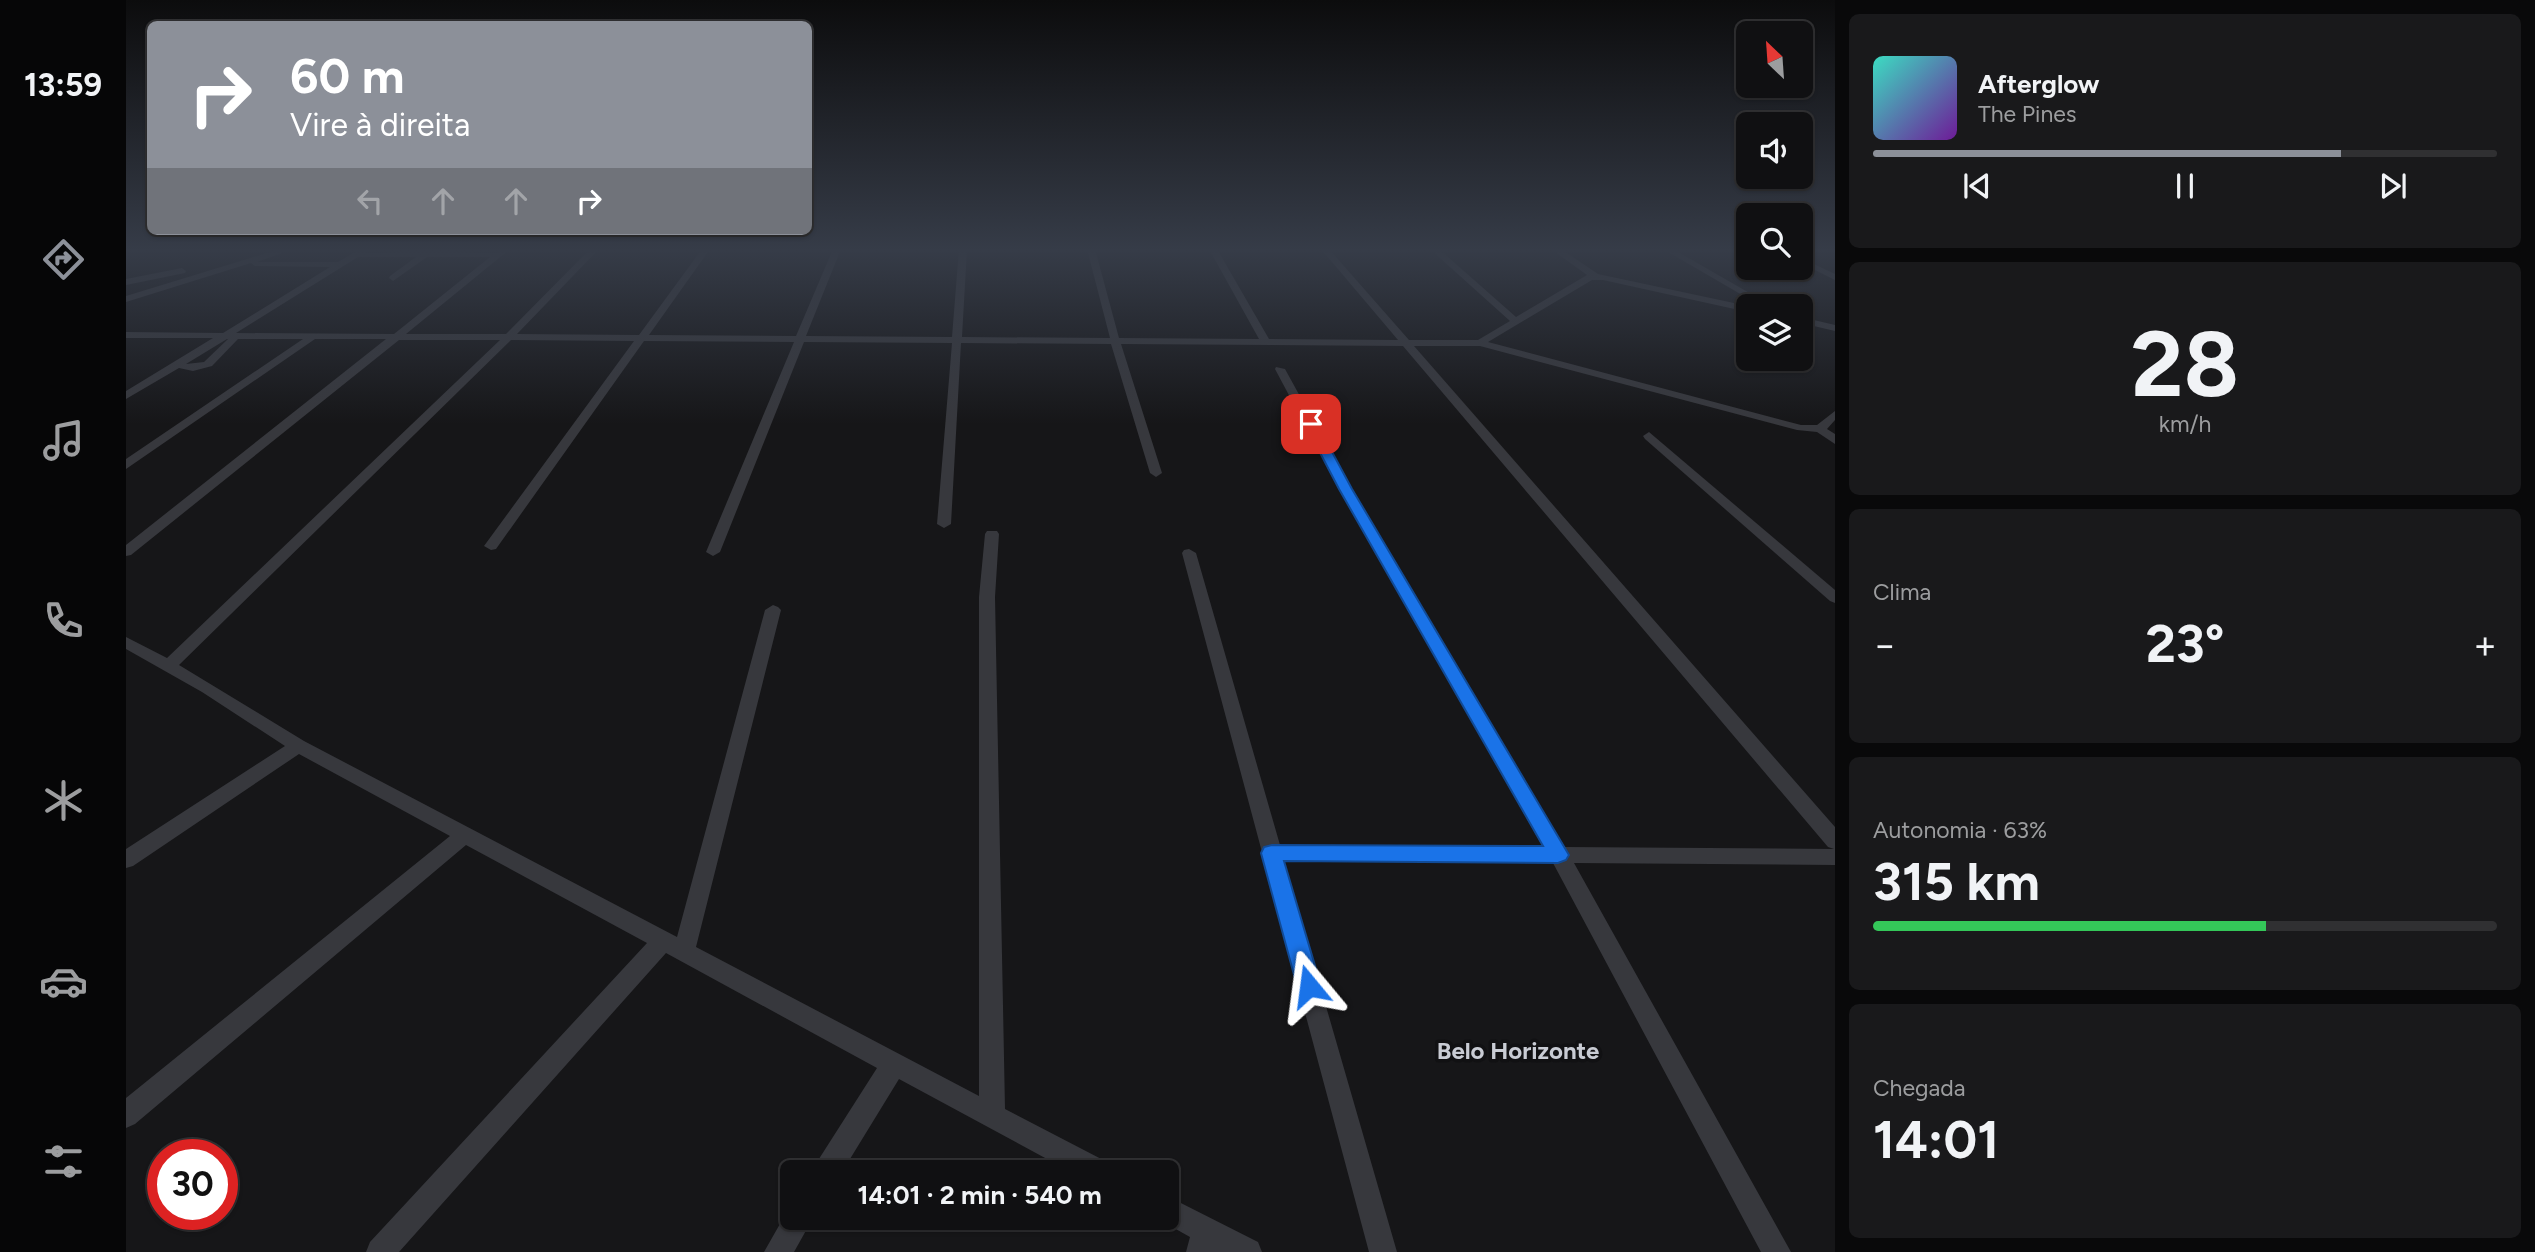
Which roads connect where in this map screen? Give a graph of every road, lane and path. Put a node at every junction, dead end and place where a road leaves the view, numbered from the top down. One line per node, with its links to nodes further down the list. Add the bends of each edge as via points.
1 (275, 307): 17 (street)
2 (435, 307): 19 (street)
3 (538, 307): 20 (street)
4 (665, 307): 21 (street)
5 (814, 307): 22 (street)
6 (959, 307): 23 (street)
7 (1106, 307): 24 (street)
8 (1246, 307): 25 (street)
9 (1375, 307): 26 (street)
10 (1500, 307): 12 (street)
11 (1538, 307): 12 (street)
12 (1515, 321): 28 (street)
13 (1813, 323): 14 (street)
14 (1835, 328)
15 (126, 335): 16 (street)
16 (141, 335): 17 (street); 27 (street)
17 (230, 336): 18 (street); 29 (street, via 198,350); 29 (street, via 213,363)
18 (312, 337): 19 (street); 36 (street)
19 (398, 338): 20 (street); 41 (street)
20 (508, 338): 21 (street); 47 (street)
21 (643, 339): 22 (street); 40 (street)
22 (802, 339): 23 (street); 42 (street)
23 (957, 340): 24 (street); 38 (street)
24 (1115, 340): 25 (street); 37 (street)
25 (1266, 342): 26 (street)
26 (1404, 342): 28 (street); 50 (street)
27 (126, 343)
28 (1480, 343): 33 (street, via 1801,428)
29 (181, 364): 31 (street)
30 (1280, 369): 52 (street)
31 (126, 396)
32 (1835, 414): 33 (street)
33 (1820, 429): 35 (street)
34 (1649, 436): 44 (street)
35 (1835, 440)
36 (126, 465)
37 (1156, 473)
38 (944, 524)
39 (992, 534): 58 (street, via 987,597)
40 (491, 547)
41 (126, 552)
42 (713, 552)
43 (1188, 553): 51 (street)
44 (1835, 598)
45 (773, 610): 55 (street)
46 (126, 642): 47 (street)
47 (168, 666): 48 (street)
48 (299, 746): 49 (street); 54 (street)
49 (465, 835): 55 (street); 57 (street)
50 (1835, 841)
51 (1272, 853): 52 (street); 67 (street)
52 (1558, 855): 53 (street); 68 (street)
53 (1835, 857)
54 (126, 860)
55 (673, 947): 56 (street); 64 (street)
56 (894, 1064): 58 (street); 59 (street)
57 (126, 1115)
58 (992, 1116): 60 (street)
59 (834, 1160)
60 (1074, 1160)
61 (1179, 1220): 63 (street)
62 (792, 1230): 65 (street)
63 (1203, 1241): 66 (street)
64 (380, 1252)
65 (778, 1252)
66 (1248, 1252)
67 (1383, 1252)
68 (1777, 1252)

